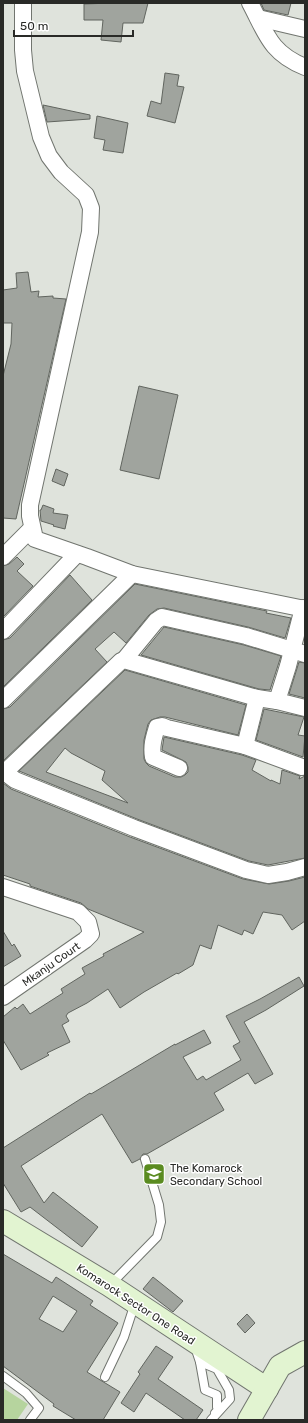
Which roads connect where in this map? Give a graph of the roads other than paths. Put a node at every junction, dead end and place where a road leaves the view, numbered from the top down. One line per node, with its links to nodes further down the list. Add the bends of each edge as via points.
1 (23, 3): 6 (street, via 25,71 41,137 48,156 86,195 92,208 90,232 30,505)
2 (250, 3): 3 (street)
3 (258, 18): 4 (street); 5 (street, via 278,51)
4 (305, 29)
5 (305, 67)
6 (32, 528): 7 (street, via 35,539); 8 (street)
7 (77, 554): 9 (street); 11 (street)
8 (3, 557)
9 (132, 574): 10 (street); 15 (street)
10 (304, 608): 12 (street)
11 (3, 631)
12 (299, 652): 13 (street, via 246,636 162,617); 16 (street)
13 (124, 660): 14 (street); 21 (street)
14 (257, 698): 16 (street); 18 (street)
15 (3, 700)
16 (277, 701): 17 (street)
17 (305, 708)
18 (245, 746): 19 (street); 20 (street, via 158,727 153,739 153,757)
19 (302, 767)
20 (179, 768)
21 (4, 772): 22 (street, via 15,780 246,870 268,875)
22 (305, 867)
23 (3, 887): 24 (street, Mkanju Court, via 78,912 88,922 91,934)
24 (3, 997)
25 (145, 1159): 27 (lane, via 159,1205 161,1222 157,1237)
26 (3, 1220): 27 (main road, Komarock Sector One Road)
27 (109, 1286): 28 (main road, Komarock Sector One Road)
28 (135, 1302): 29 (main road, Komarock Sector One Road); 33 (lane, via 124,1337)
29 (192, 1340): 31 (lane); 34 (main road, Komarock Sector One Road)
30 (305, 1352): 34 (main road, via 280,1366)
31 (200, 1362): 36 (lane, via 205,1390 217,1395 218,1410); 37 (lane, via 217,1369 229,1390 230,1399)
32 (3, 1376): 35 (lane, via 26,1393 39,1408)
33 (105, 1377)
34 (267, 1389): 38 (main road)
35 (30, 1420)
36 (207, 1420)
37 (211, 1420)
38 (249, 1420)

